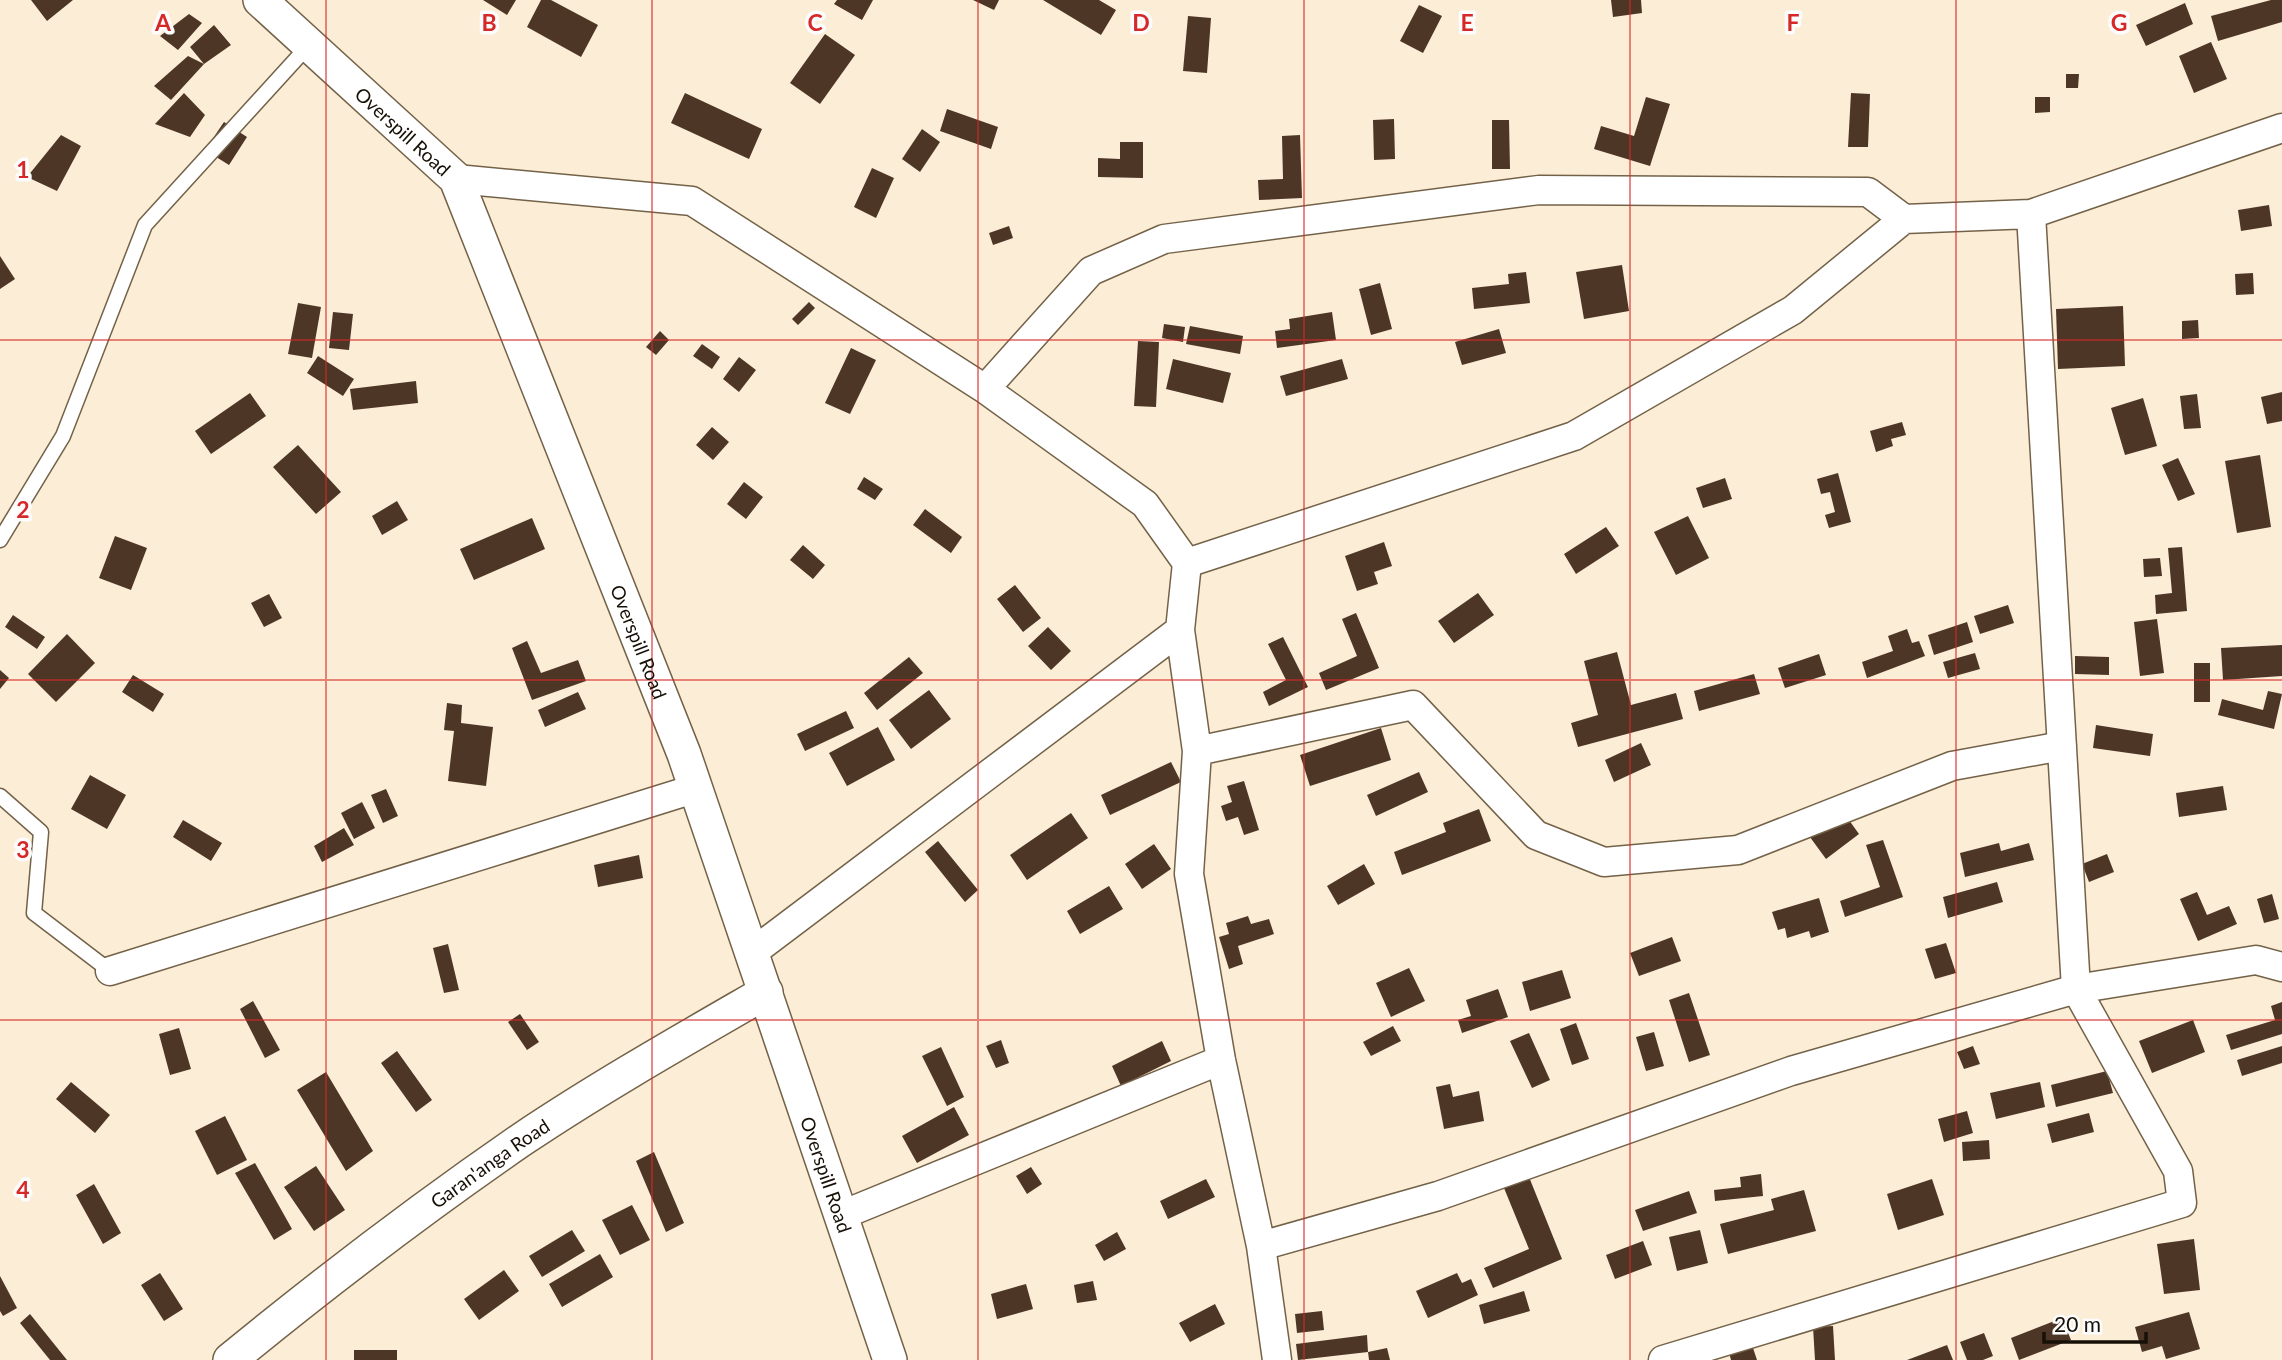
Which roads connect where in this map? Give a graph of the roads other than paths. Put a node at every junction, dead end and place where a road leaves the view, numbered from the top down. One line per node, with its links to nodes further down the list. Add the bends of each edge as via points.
1 (260, 0): 2 (street, Overspill Road)
2 (309, 45): 4 (street, Overspill Road); 8 (lane, via 145,225 63,436)
3 (2282, 128): 5 (street)
4 (456, 179): 7 (street, via 692,201); 13 (street, Overspill Road)
5 (2031, 215): 6 (street); 11 (street)
6 (1904, 219): 7 (street, via 1868,192 1539,190 1164,239 1091,271); 9 (street, via 1793,310 1574,436)
7 (985, 389): 9 (street, via 1145,504)
8 (0, 540)
9 (1187, 563): 10 (street)
10 (1180, 630): 12 (street); 15 (street)
11 (2062, 746): 12 (street, via 1952,766 1738,850 1604,862 1536,835 1413,705); 18 (street)
12 (1197, 751): 20 (street, via 1189,874)
13 (697, 789): 15 (street, Overspill Road); 17 (street)
14 (0, 796): 17 (lane, via 41,832 34,914)
15 (752, 952): 19 (street, Overspill Road)
16 (2282, 967): 18 (street, via 2256,960)
17 (110, 971)
18 (2076, 989): 22 (street, via 1791,1071 1438,1196); 26 (street, via 2178,1171 2182,1203)
19 (766, 992): 21 (street, Overspill Road); 23 (street, Garan'anga Road, via 522,1140 312,1293)
20 (1221, 1060): 21 (street); 22 (street)
21 (842, 1215): 24 (street, Overspill Road)
22 (1261, 1246): 25 (street)
23 (230, 1360)
24 (890, 1360)
25 (1278, 1360)
26 (1663, 1360)

